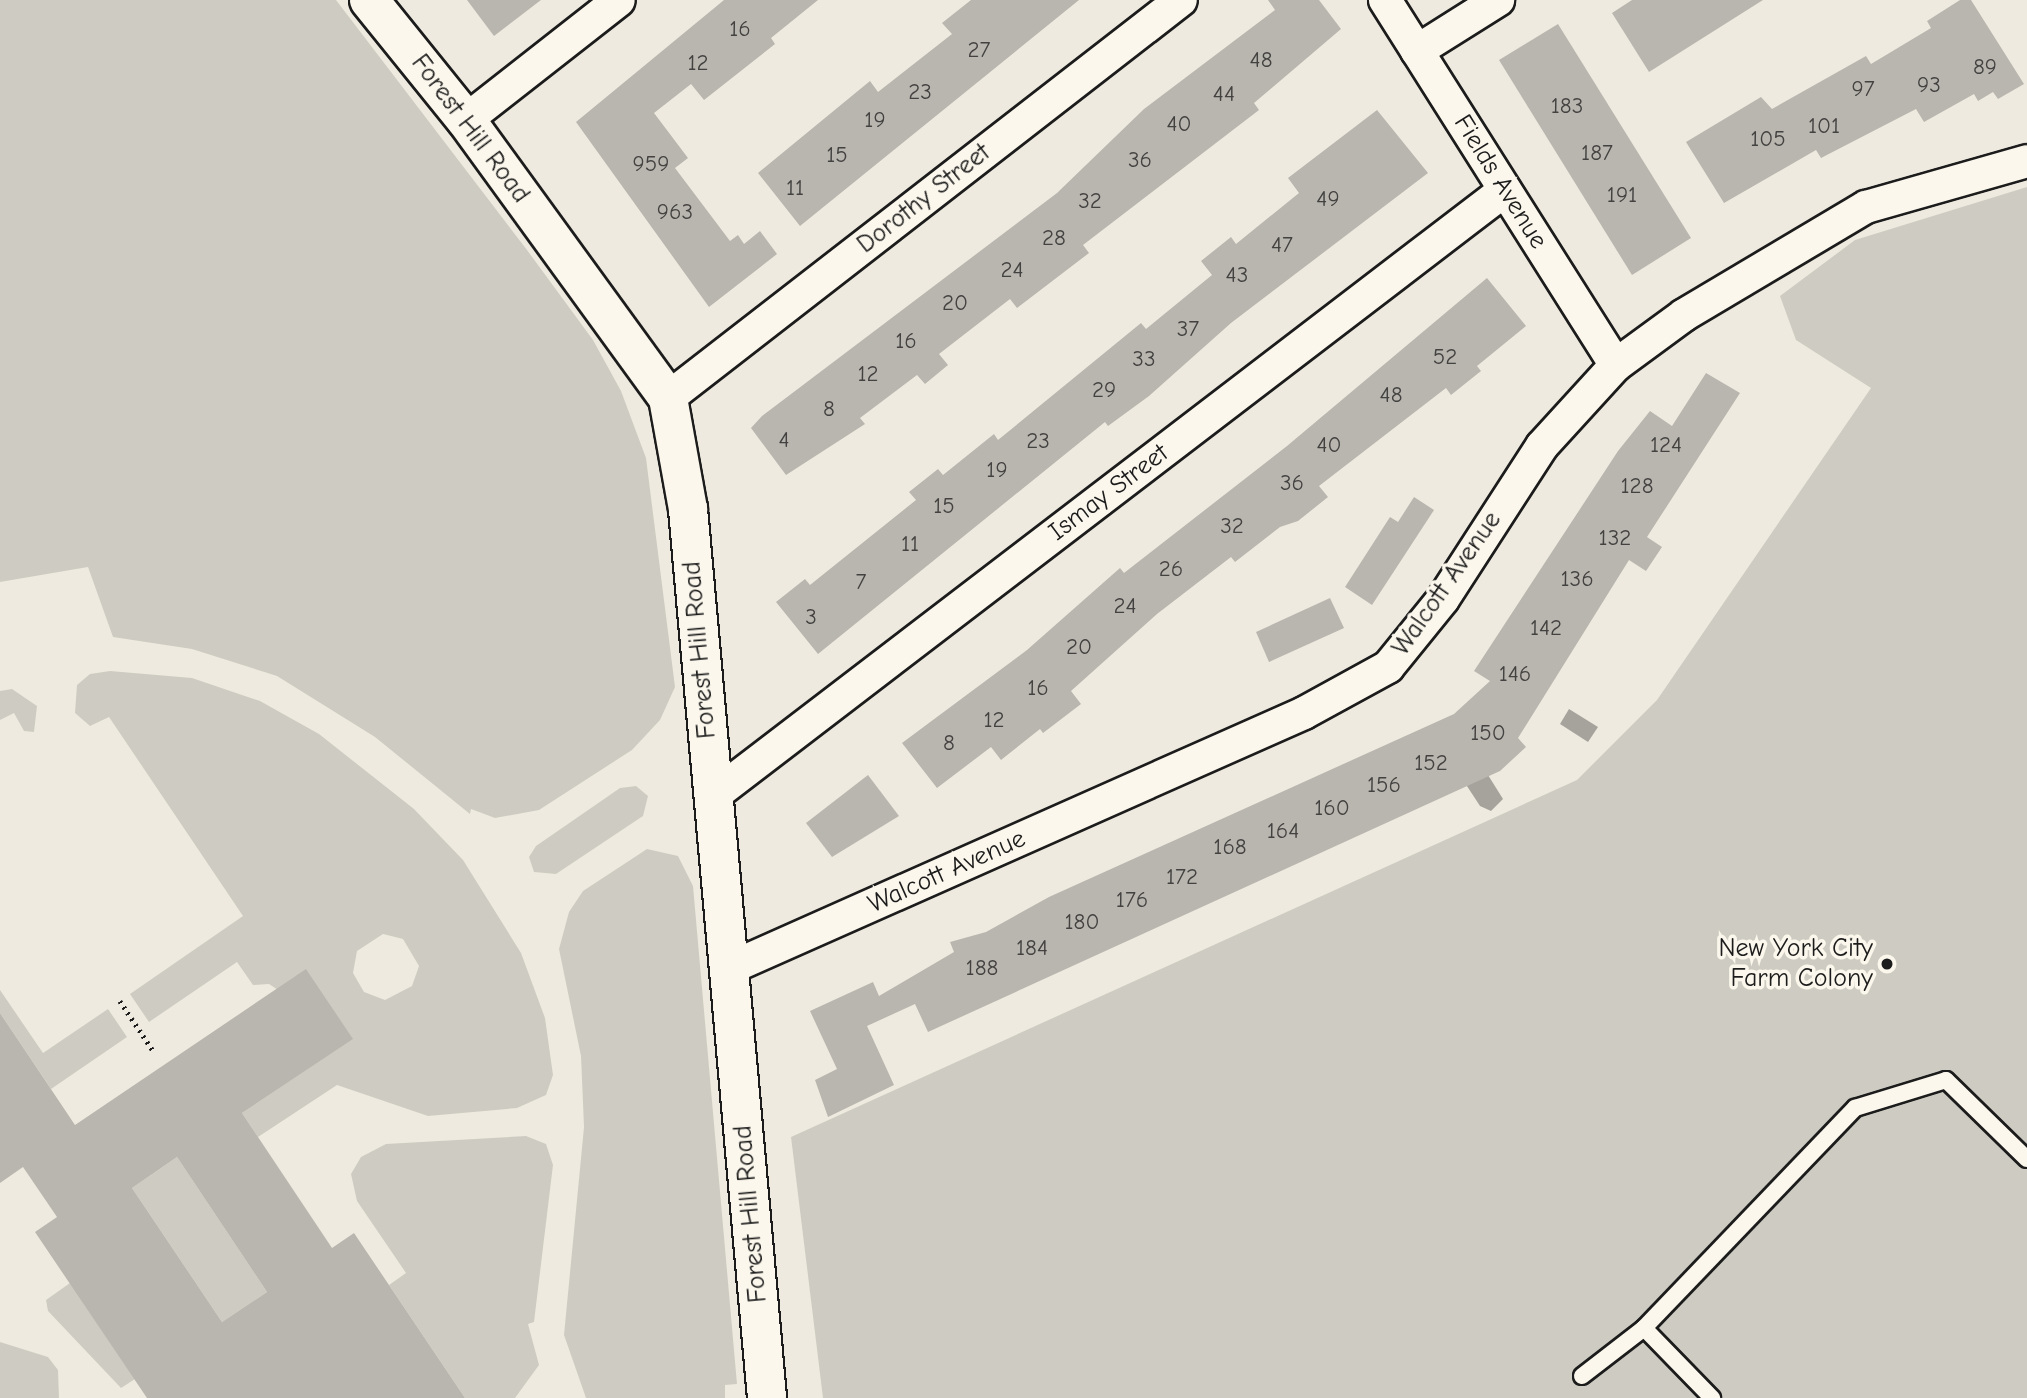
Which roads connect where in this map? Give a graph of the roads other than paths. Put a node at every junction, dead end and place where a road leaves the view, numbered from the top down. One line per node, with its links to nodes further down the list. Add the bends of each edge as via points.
1 (369, 0): 7 (street, Forest Hill Road)
2 (619, 0): 7 (street)
3 (1181, 0): 11 (street, Dorothy Street)
4 (1385, 0): 6 (street, Fields Avenue)
5 (1498, 0): 6 (street)
6 (1417, 51): 9 (street, Fields Avenue)
7 (466, 120): 11 (street, Forest Hill Road)
8 (2027, 161): 10 (street, Walcott Avenue, via 1866,207 1684,315)
9 (1505, 190): 10 (street, Fields Avenue); 12 (street, Ismay Street)
10 (1616, 365): 13 (street, Walcott Avenue, via 1542,446 1443,599 1388,667 1304,713)
11 (668, 398): 12 (street, Forest Hill Road, via 688,509)
12 (713, 796): 13 (street, Forest Hill Road)
13 (730, 968): 17 (street, Forest Hill Road)
14 (2027, 1159): 15 (lane, via 1946,1080 1855,1108)
15 (1644, 1328): 16 (lane); 18 (lane)
16 (1582, 1376)
17 (767, 1398)
18 (1712, 1398)

